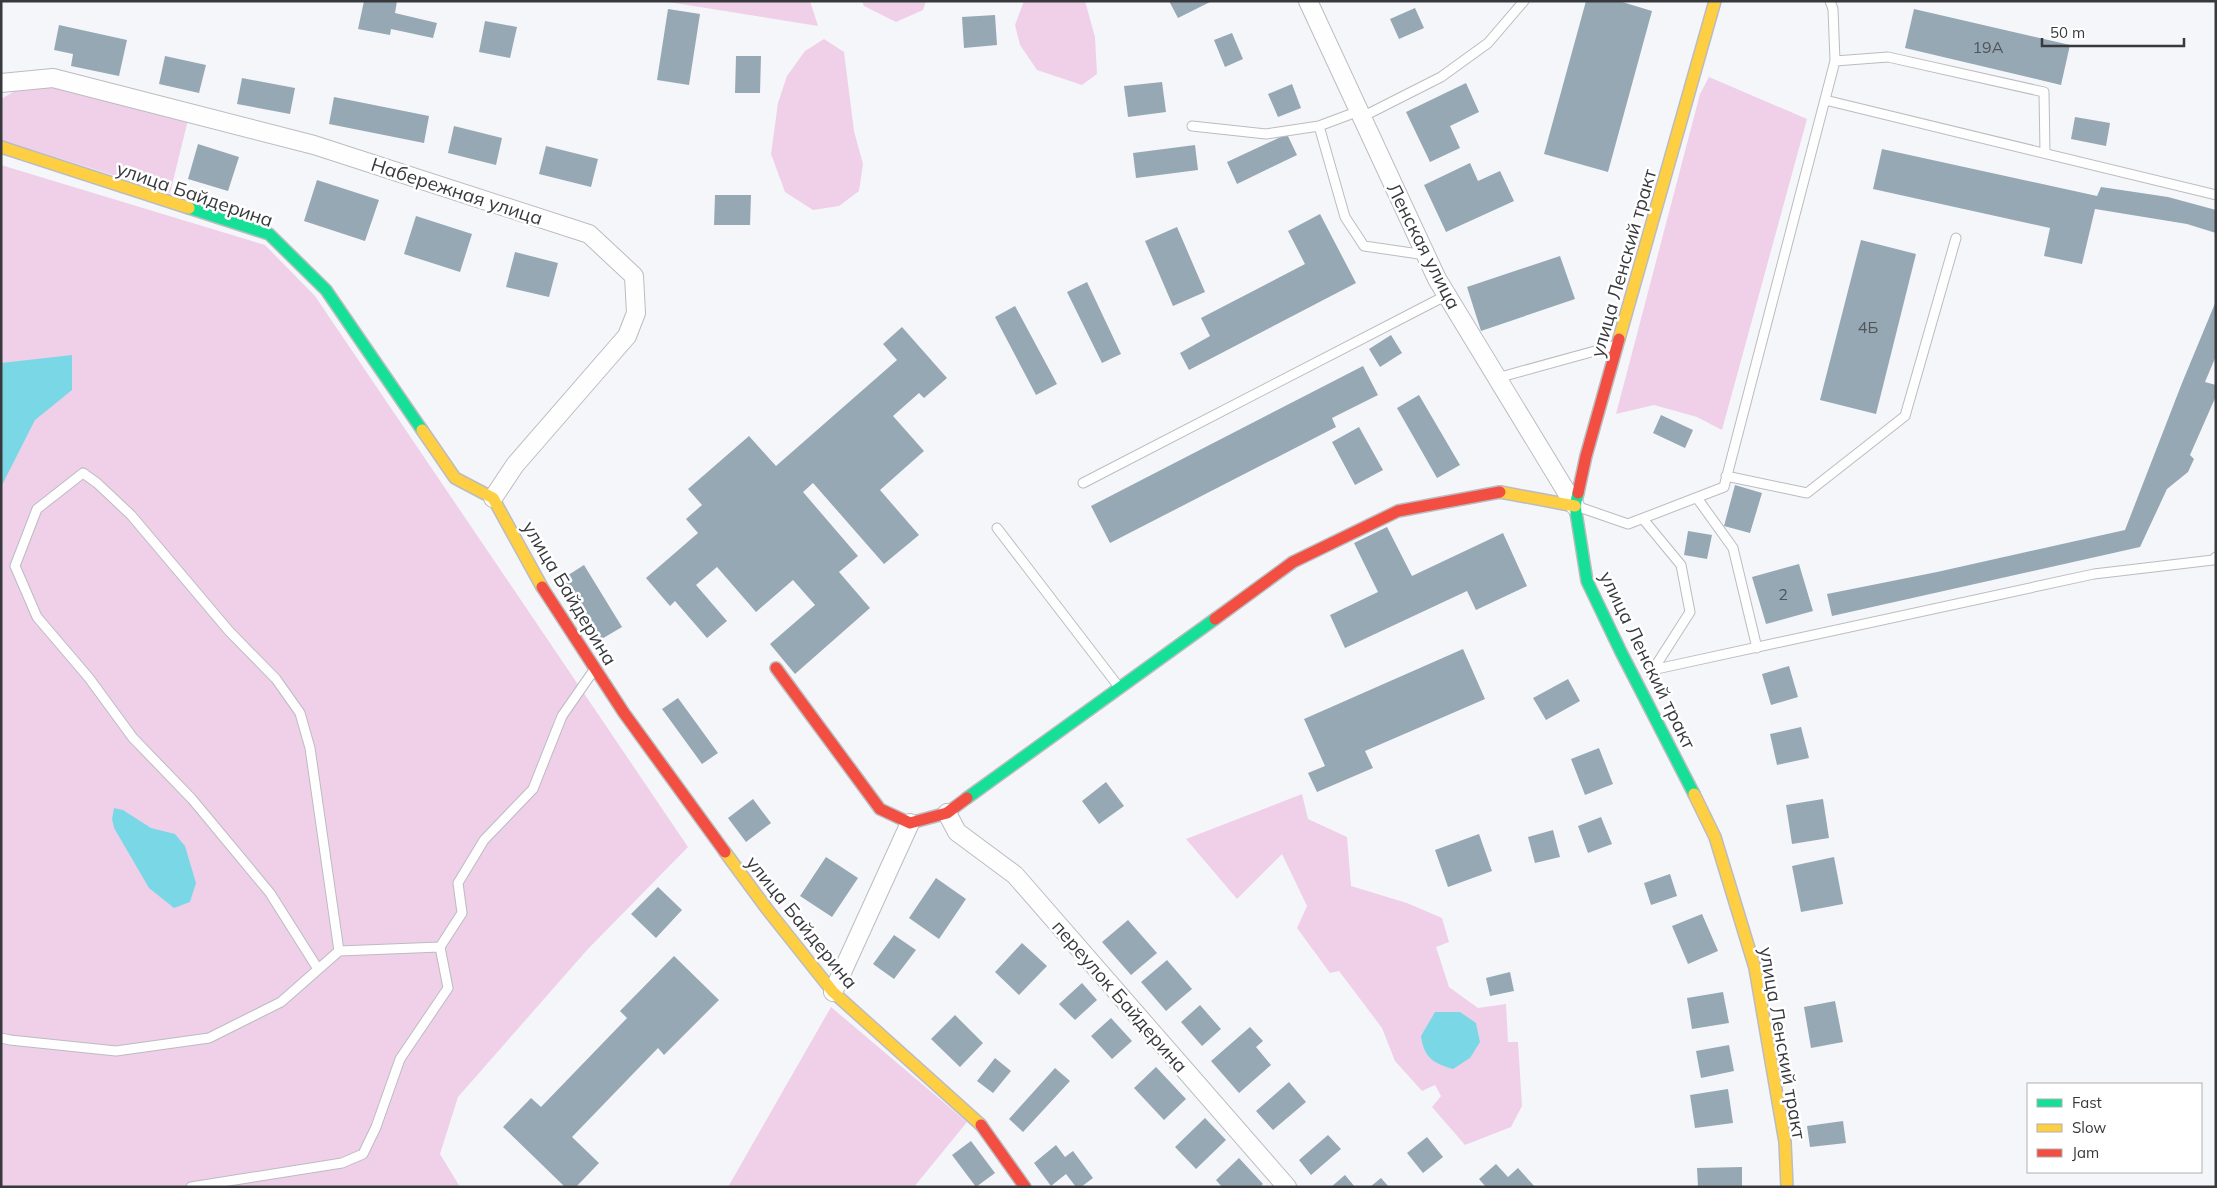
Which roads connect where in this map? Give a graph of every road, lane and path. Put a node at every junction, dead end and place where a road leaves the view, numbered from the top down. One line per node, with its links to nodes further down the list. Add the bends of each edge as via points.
1 (1308, 1): 8 (street, Ленская улица)
2 (1524, 1): 8 (lane, via 1488,44 1442,77)
3 (1715, 1): 17 (street, улица Ленский тракт)
4 (1830, 1): 5 (lane)
5 (1835, 61): 7 (lane); 12 (lane, via 1888,57 2044,92)
6 (1, 84): 21 (street, Набережная улица, via 53,78 314,145 589,234 634,276 636,313 627,336 515,465)
7 (1825, 100): 12 (lane); 19 (lane)
8 (1360, 114): 10 (lane); 15 (street, Ленская улица)
9 (1192, 126): 10 (lane, via 1266,134)
10 (1318, 126): 15 (lane, via 1345,217 1364,246)
11 (1, 147): 21 (street, улица Байдерина, via 270,234 326,290 455,478)
12 (2045, 153): 13 (lane)
13 (2216, 194)
14 (1956, 238): 19 (lane, via 1905,416 1807,493)
15 (1426, 255): 16 (street, Ленская улица)
16 (1447, 295): 18 (street, Ленская улица); 20 (lane)
17 (1618, 344): 18 (lane); 23 (street, улица Ленский тракт)
18 (1497, 378): 23 (street, Ленская улица)
19 (1726, 476): 22 (lane, via 1724,487)
20 (1083, 483)
21 (493, 498): 29 (street, улица Байдерина, via 546,593)
22 (1697, 498): 24 (lane); 27 (lane, via 1733,548)
23 (1575, 506): 24 (lane, via 1628,524); 31 (street, via 1496,491 1398,511 1293,562); 32 (street, улица Ленский тракт, via 1587,581)
24 (1643, 519): 30 (lane, via 1681,566 1690,612)
25 (997, 528): 31 (lane)
26 (2216, 558): 27 (lane, via 2094,574)
27 (1757, 648): 30 (lane)
28 (776, 668): 34 (street, via 880,809)
29 (595, 669): 35 (lane, via 562,716 534,789 484,840 458,883 462,913); 38 (street, улица Байдерина, via 767,910)
30 (1652, 670): 32 (lane)
31 (1121, 689): 33 (street)
32 (1640, 690): 43 (street, улица Ленский тракт, via 1711,826 1755,968 1785,1142)
33 (947, 813): 34 (street); 42 (street, переулок Байдерина, via 957,832 1015,875)
34 (910, 823): 38 (street)
35 (440, 947): 36 (lane); 40 (lane, via 448,988 400,1059 376,1127 362,1154 342,1163)
36 (339, 950): 37 (lane); 37 (lane, via 310,748 300,713 276,679 229,631 131,515 83,473 37,509 15,566 37,617 89,678 133,738 192,799 270,893)
37 (318, 969): 39 (lane, via 281,1002 209,1038 116,1050)
38 (833, 992): 41 (street, улица Байдерина, via 983,1127)
39 (1, 1038)
40 (190, 1187)
41 (1025, 1187)
42 (1287, 1187)
43 (1787, 1187)

